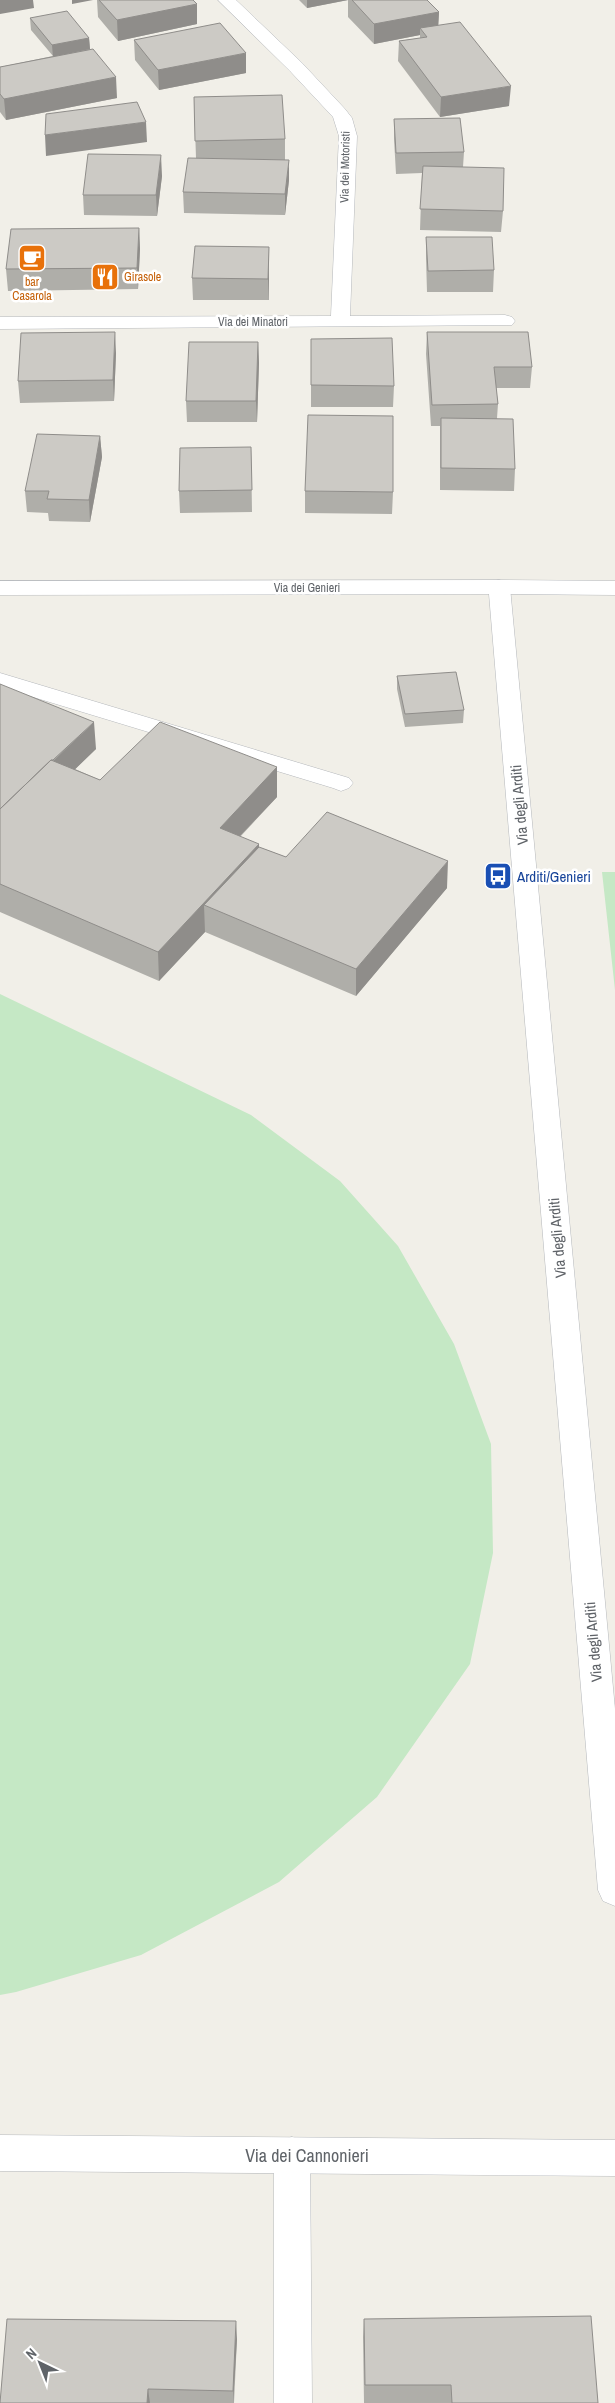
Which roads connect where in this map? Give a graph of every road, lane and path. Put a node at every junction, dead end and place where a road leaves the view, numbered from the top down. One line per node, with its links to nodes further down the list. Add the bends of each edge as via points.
1 (226, 0): 3 (street, Via dei Motoristi, via 296,67 345,124 348,136)
2 (505, 321): 3 (street, Via dei Minatori)
3 (340, 322): 4 (street, Via dei Minatori)
4 (0, 323)
5 (499, 587): 6 (street, Via dei Genieri); 7 (street, Via dei Genieri); 10 (street, Via degli Arditi)
6 (0, 588)
7 (615, 588)
8 (0, 680): 9 (street)
9 (341, 783)
10 (615, 1890)
11 (0, 2153): 12 (street, Via dei Cannonieri)
12 (292, 2155): 13 (street, Via dei Cannonieri); 14 (street)
13 (615, 2158)
14 (292, 2403)

